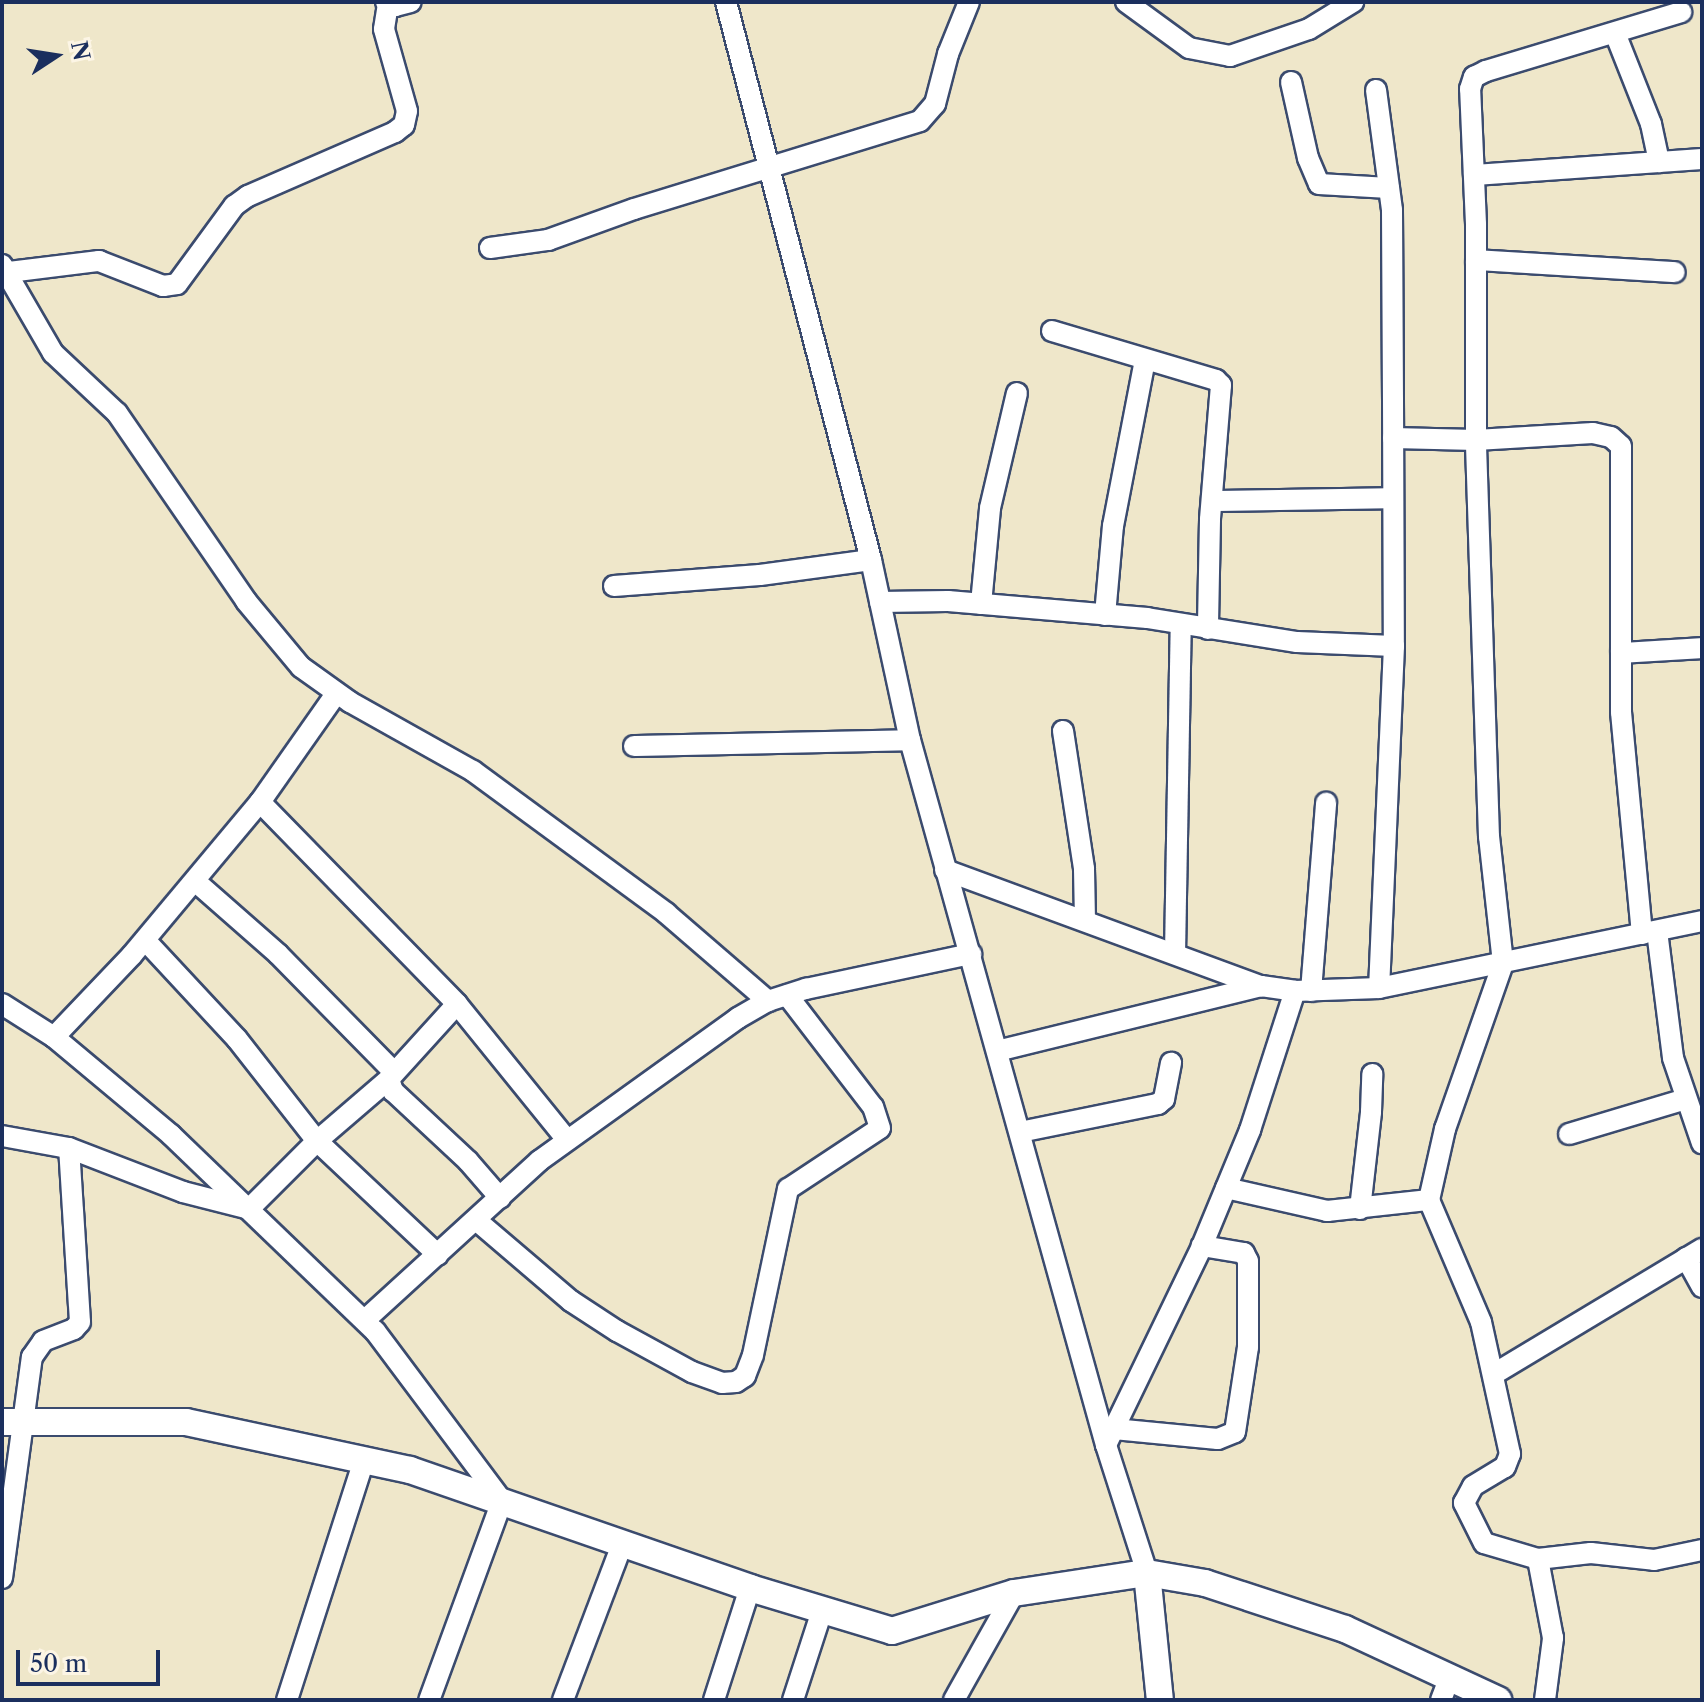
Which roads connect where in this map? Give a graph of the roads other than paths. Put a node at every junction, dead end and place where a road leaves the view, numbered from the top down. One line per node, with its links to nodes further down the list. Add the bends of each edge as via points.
1 (411, 2): 6 (street)
2 (726, 2): 13 (street)
3 (969, 2): 13 (street, via 928,115)
4 (1126, 2): 5 (street, via 1189,48 1230,56 1309,29)
5 (1353, 2)
6 (387, 3): 18 (street, via 384,29 407,111 404,125 248,196 234,206 177,284 163,286 99,261)
7 (1681, 12): 8 (street)
8 (1615, 33): 12 (street, via 1651,124); 14 (street, via 1474,77)
9 (1291, 82): 15 (street, via 1319,184)
10 (1376, 90): 15 (street)
11 (1702, 159): 12 (street)
12 (1659, 162): 14 (street)
13 (772, 166): 16 (street, via 548,240); 27 (street)
14 (1474, 175): 17 (street)
15 (1389, 188): 23 (street)
16 (490, 248)
17 (1476, 260): 19 (street); 24 (street)
18 (5, 269): 37 (street, via 53,353 117,413 246,601 301,667)
19 (1675, 272)
20 (1052, 331): 21 (street)
21 (1145, 360): 26 (street, via 1221,385); 31 (street, via 1113,526)
22 (1017, 393): 30 (street, via 990,508)
23 (1393, 438): 24 (street); 25 (street)
24 (1476, 440): 36 (street, via 1593,433 1621,446); 51 (street, via 1489,837)
25 (1393, 498): 26 (street); 34 (street)
26 (1212, 501): 33 (street)
27 (871, 560): 28 (street); 29 (street)
28 (614, 586)
29 (880, 602): 30 (street); 39 (street)
30 (981, 604): 31 (street)
31 (1105, 615): 32 (street)
32 (1181, 624): 33 (street); 50 (street)
33 (1208, 629): 34 (street, via 1297,642)
34 (1394, 646): 53 (street)
35 (1702, 648): 36 (street)
36 (1621, 653): 47 (street, via 1621,712)
37 (336, 694): 41 (street); 55 (street, via 473,771)
38 (1063, 731): 45 (street, via 1084,869)
39 (910, 740): 40 (street); 43 (street)
40 (634, 746)
41 (260, 802): 44 (street); 57 (street)
42 (1326, 803): 54 (street)
43 (945, 870): 45 (street); 49 (street)
44 (195, 881): 48 (street); 62 (street, via 278,954)
45 (1085, 921): 50 (street)
46 (1702, 921): 47 (street)
47 (1650, 932): 51 (street); 63 (street, via 1673,1058)
48 (145, 940): 58 (street); 68 (street, via 237,1039)
49 (971, 954): 55 (street); 59 (street)
50 (1175, 954): 52 (street)
51 (1503, 963): 53 (street); 73 (street, via 1445,1129)
52 (1261, 986): 54 (street); 59 (street)
53 (1379, 988): 54 (street)
54 (1303, 991): 71 (street)
55 (778, 998): 67 (street, via 738,1018); 76 (street, via 873,1107 880,1128 788,1189 745,1376 736,1382 707,1378 617,1331 571,1301)
56 (2, 1004): 58 (street)
57 (457, 1004): 62 (street); 67 (street)
58 (54, 1037): 74 (street)
59 (997, 1051): 64 (street)
60 (1171, 1063): 64 (street, via 1164,1099 1158,1104)
61 (1372, 1074): 75 (street)
62 (391, 1075): 68 (street); 72 (street, via 393,1091)
63 (1686, 1099): 65 (street); 69 (street)
64 (1020, 1132): 84 (street)
65 (1569, 1134)
66 (2, 1136): 70 (street)
67 (567, 1140): 72 (street)
68 (317, 1141): 74 (street); 79 (street)
69 (1702, 1143)
70 (69, 1148): 74 (street, via 183,1192); 83 (street, via 80,1322 37,1346)
71 (1226, 1188): 75 (street, via 1327,1211); 77 (street)
72 (500, 1198): 76 (street)
73 (1429, 1200): 75 (street); 82 (street, via 1481,1322)
74 (249, 1209): 81 (street)
75 (1360, 1209)
76 (476, 1220): 79 (street)
77 (1202, 1246): 84 (street); 84 (street, via 1244,1253 1248,1261 1248,1347 1235,1432 1218,1439)
78 (1694, 1254): 80 (street); 82 (street)
79 (438, 1255): 81 (street)
80 (1702, 1287)
81 (365, 1320): 86 (street)
82 (1494, 1374): 89 (street, via 1510,1462 1473,1486 1464,1503 1484,1543)
83 (12, 1423): 85 (street, via 186,1422); 91 (street)
84 (1110, 1437): 90 (street)
85 (364, 1460): 86 (street); 96 (street)
86 (502, 1501): 87 (street); 97 (street)
87 (623, 1542): 92 (street); 98 (street)
88 (1702, 1550): 89 (street, via 1654,1560 1591,1553)
89 (1538, 1559): 104 (street, via 1553,1638)
90 (1147, 1573): 93 (street); 95 (street, via 1205,1583 1345,1629); 102 (street)
91 (2, 1578)
92 (750, 1588): 94 (street); 99 (street)
93 (1014, 1593): 94 (street, via 892,1631); 101 (street)
94 (822, 1611): 100 (street)
95 (1445, 1689): 103 (street)
96 (287, 1700)
97 (429, 1700)
98 (563, 1700)
99 (714, 1700)
100 (793, 1700)
101 (954, 1700)
102 (1160, 1700)
103 (1498, 1700)
104 (1545, 1700)

